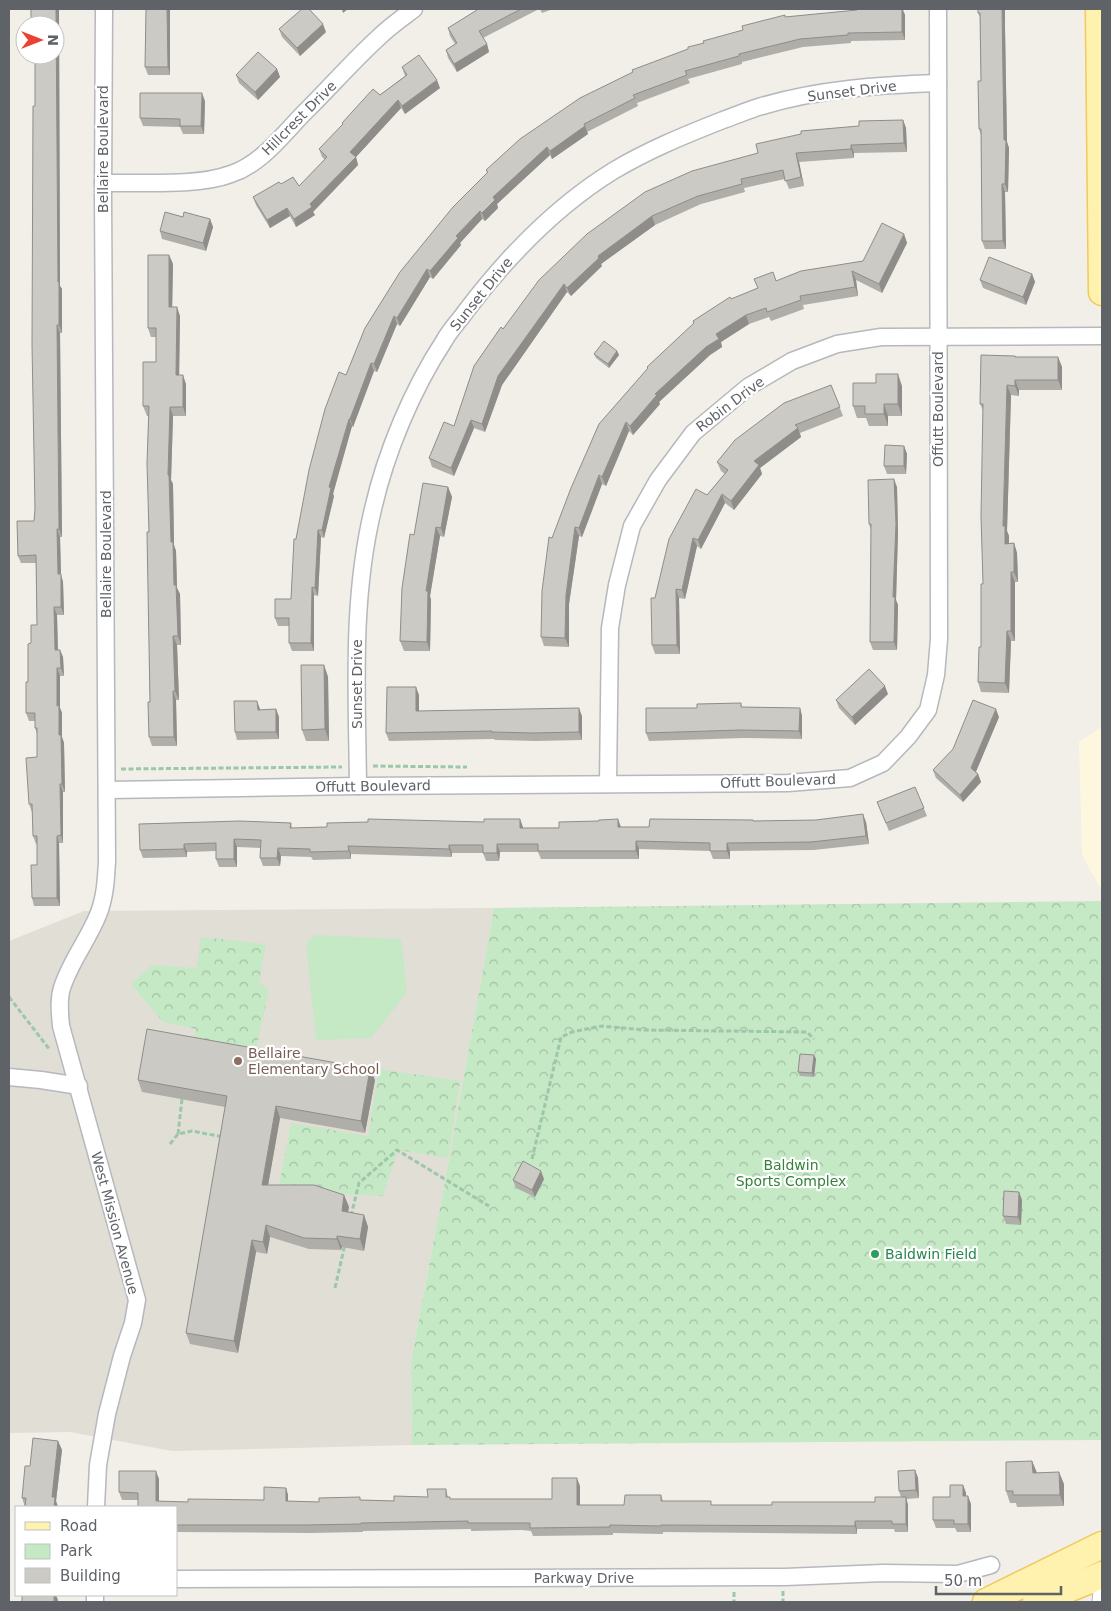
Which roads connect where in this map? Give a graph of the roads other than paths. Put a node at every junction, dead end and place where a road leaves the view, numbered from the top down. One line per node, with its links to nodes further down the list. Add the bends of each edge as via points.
1 (104, 9): 6 (street, Bellaire Boulevard)
2 (414, 9): 6 (street, Hillcrest Drive, via 379,37 271,148 242,169 195,182)
3 (938, 9): 5 (street, Offutt Boulevard)
4 (1099, 9): 7 (main road)
5 (938, 83): 8 (street, Offutt Boulevard); 11 (street, Sunset Drive, via 833,90 762,106 672,140 612,172 565,206 528,239 487,284 444,340 412,400 387,459 373,508 358,597)
6 (103, 183): 12 (street, Bellaire Boulevard)
7 (1102, 292)
8 (939, 336): 9 (street, Robin Drive); 10 (street, Robin Drive, via 881,337 837,344 792,361 748,387 687,440 658,480 632,526 617,585 610,628); 10 (street, Offutt Boulevard, via 939,639 936,675 928,710 883,763 850,778 788,783)
9 (1102, 336)
10 (608, 784): 11 (street, Offutt Boulevard)
11 (358, 786): 12 (street, Offutt Boulevard)
12 (108, 790): 14 (street, Bellaire Boulevard, via 105,891 88,938 68,971 59,1009)
13 (9, 1077): 14 (street)
14 (79, 1086): 15 (street, West Mission Avenue, via 137,1300 107,1414 98,1465)
15 (96, 1506)
16 (1102, 1545): 20 (main road)
17 (991, 1565): 19 (street, Parkway Drive, via 958,1574)
18 (1101, 1576): 21 (main road); 22 (lane)
19 (178, 1580)
20 (986, 1602)
21 (1036, 1602)
22 (1097, 1602)

